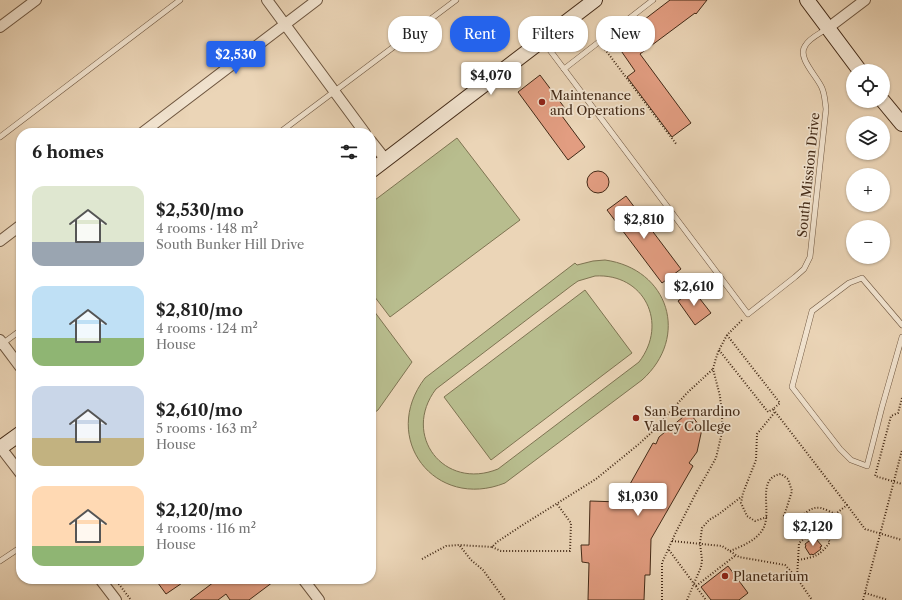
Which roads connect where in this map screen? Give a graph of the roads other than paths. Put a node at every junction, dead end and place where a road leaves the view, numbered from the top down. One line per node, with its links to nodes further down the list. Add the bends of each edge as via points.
1 (36, 0): 12 (street)
2 (180, 0): 24 (lane)
3 (267, 0): 11 (street)
4 (317, 0): 11 (street)
5 (456, 0): 18 (lane)
6 (595, 0): 10 (street)
7 (653, 0): 17 (lane)
8 (807, 0): 13 (street)
9 (865, 0): 13 (street)
10 (574, 16)
11 (285, 24): 18 (street); 21 (street)
12 (0, 27)
13 (828, 28): 16 (street); 17 (lane, South Mission Drive, via 808,42 803,53 822,88 826,109 810,257 804,269 795,278 748,314)
14 (526, 52): 26 (street)
15 (551, 52): 17 (lane)
16 (855, 64)
17 (564, 68)
18 (334, 91): 22 (lane); 23 (street)
19 (889, 108): 20 (street)
20 (902, 124)
21 (149, 128)
22 (286, 128)
23 (361, 128)
24 (0, 137)
25 (376, 147): 26 (street)
26 (386, 160): 27 (street)
27 (376, 167)
28 (16, 229): 29 (street)
29 (0, 241)
30 (902, 325): 32 (lane, via 862,278 849,283 812,311 792,386 846,455 851,460 867,466)
31 (16, 333): 33 (lane)
32 (902, 337)
33 (1, 343): 34 (street)
34 (16, 362)
35 (16, 437): 36 (street)
36 (0, 448): 37 (street)
37 (16, 468)
38 (16, 550): 39 (lane)
39 (0, 561)
40 (104, 584): 42 (street)
41 (307, 584): 43 (street)
42 (116, 600)
43 (319, 600)

